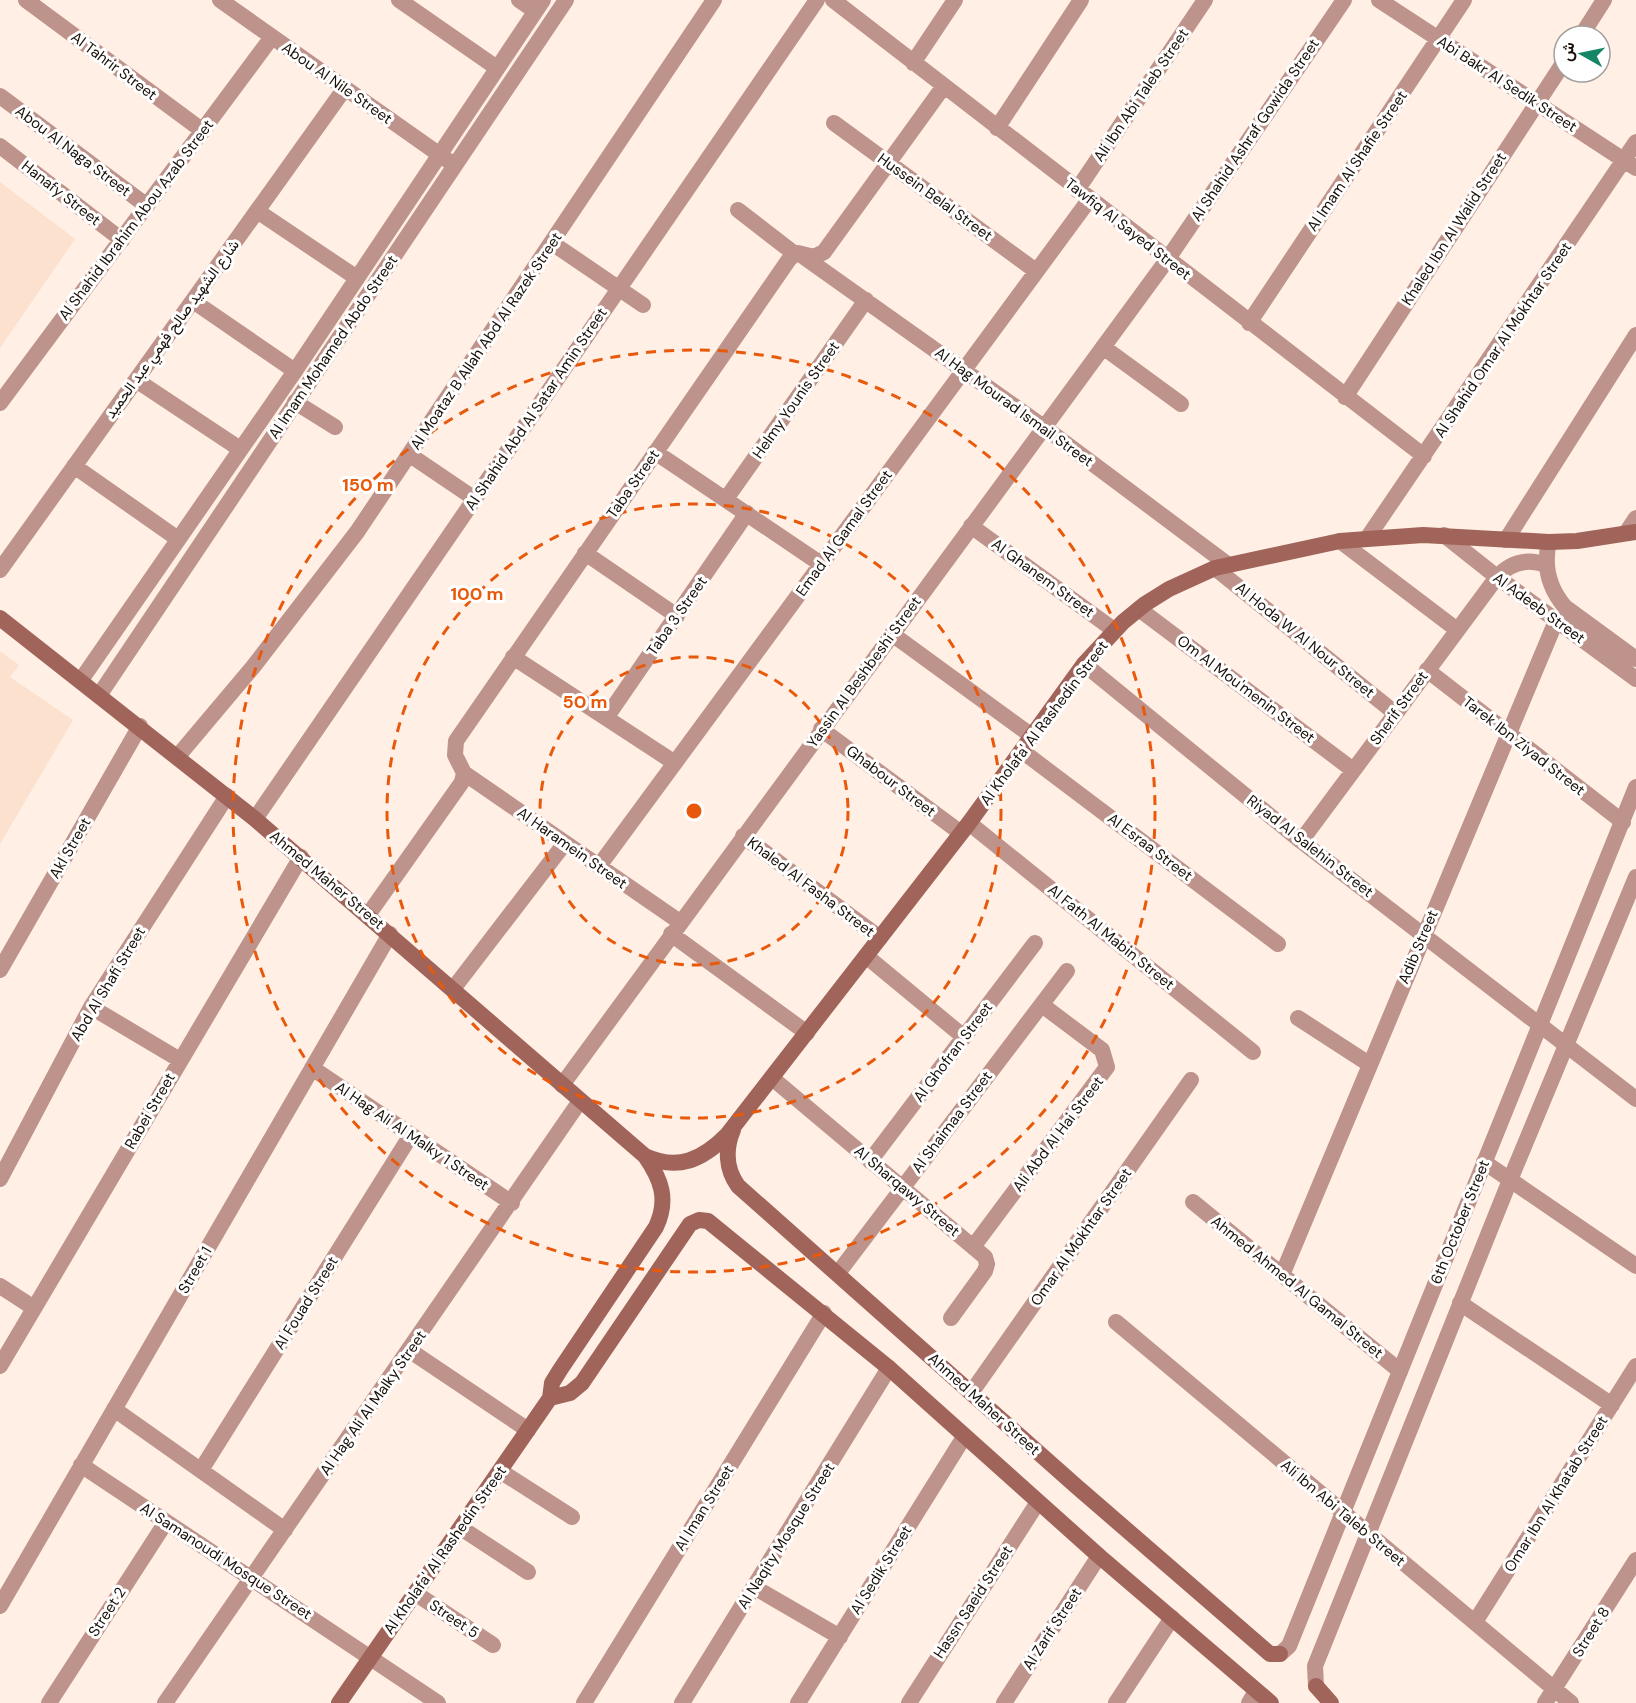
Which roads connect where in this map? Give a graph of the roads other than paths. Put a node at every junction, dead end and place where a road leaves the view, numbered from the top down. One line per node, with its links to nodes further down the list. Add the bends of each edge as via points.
1 (26, 0): 29 (street, Al Tahrir Street)
2 (220, 0): 18 (street, Abou Al Nile Street)
3 (399, 0): 21 (street)
4 (519, 0): 16 (street)
5 (566, 0): 35 (street, Al Imam Mohamed Abdo Street)
6 (714, 0): 41 (street, Al Moataz B Allah Abd Al Razek Street)
7 (817, 0): 46 (street, Al Shahid Abd Al Satar Amin Street)
8 (832, 0): 20 (street, Tawfiq Al Sayed Street)
9 (955, 0): 20 (street)
10 (1080, 0): 28 (street)
11 (1205, 0): 36 (street, Ali Ibn Abi Taleb Street)
12 (1344, 0): 43 (street, Al Shahid Ashraf Gowida Street)
13 (1379, 0): 19 (street, Abi Bakr Al Sedik Street)
14 (1464, 0): 19 (street, Al Imam Al Shafie Street)
15 (1604, 0): 17 (street)
16 (539, 6): 21 (street, Al Imam Mohamed Abdo Street)
17 (1589, 24)
18 (272, 37): 24 (street, Abou Al Nile Street); 29 (street, Al Shahid Ibrahim Abou Azab Street)
19 (1438, 39): 26 (street, Abi Bakr Al Sedik Street); 50 (street, Al Imam Al Shafie Street)
20 (913, 63): 23 (street, Tawfiq Al Sayed Street)
21 (497, 68): 32 (street, Al Imam Mohamed Abdo Street)
22 (1552, 80): 26 (street, Khaled Ibn Al Walid Street)
23 (944, 86): 28 (street, Tawfiq Al Sayed Street); 33 (street)
24 (345, 88): 32 (street, Abou Al Nile Street); 39 (street, شارع الشهيد صالح فهمي عبد الحميد)
25 (0, 96): 37 (street, Abou Al Naga Street)
26 (1537, 103): 34 (street, Abi Bakr Al Sedik Street); 56 (street, Khaled Ibn Al Walid Street)
27 (834, 123): 33 (street, Hussein Belal Street)
28 (997, 128): 36 (street, Tawfiq Al Sayed Street)
29 (203, 131): 37 (street, Al Shahid Ibrahim Abou Azab Street)
30 (1636, 142): 34 (street, Al Shahid Omar Al Mokhtar Street)
31 (0, 146): 40 (street, Hanafy Street)
32 (440, 154): 35 (street, Abou Al Nile Street); 45 (street, Al Imam Mohamed Abdo Street)
33 (889, 164): 42 (street, via 822,254 814,257); 44 (street, Hussein Belal Street)
34 (1630, 164): 65 (street, Al Shahid Omar Al Mokhtar Street)
35 (455, 165): 57 (street, Al Imam Mohamed Abdo Street)
36 (1083, 195): 43 (street, Tawfiq Al Sayed Street); 44 (street, Emad Al Gamal Street)
37 (147, 207): 40 (street, Al Shahid Ibrahim Abou Azab Street)
38 (738, 210): 42 (street, Al Hag Mourad Ismail Street)
39 (257, 212): 45 (street); 48 (street, شارع الشهيد صالح فهمي عبد الحميد)
40 (122, 240): 58 (street, Al Shahid Ibrahim Abou Azab Street)
41 (552, 243): 46 (street); 64 (street, Al Moataz B Allah Abd Al Razek Street)
42 (796, 253): 47 (street, Al Hag Mourad Ismail Street); 63 (street, Taba Street)
43 (1167, 260): 50 (street, Tawfiq Al Sayed Street); 52 (street, Yassin Al Beshbeshi Street)
44 (1036, 271): 53 (street, Emad Al Gamal Street)
45 (357, 278): 54 (street, Al Imam Mohamed Abdo Street)
46 (619, 288): 49 (street); 67 (street, Al Shahid Abd Al Satar Amin Street)
47 (866, 300): 53 (street, Al Hag Mourad Ismail Street); 68 (street, Helmy Younis Street)
48 (193, 301): 54 (street); 55 (street, شارع الشهيد صالح فهمي عبد الحميد)
49 (643, 305)
50 (1249, 323): 56 (street, Tawfiq Al Sayed Street)
51 (1636, 335): 76 (street)
52 (1103, 347): 59 (street); 61 (street, Yassin Al Beshbeshi Street)
53 (964, 370): 61 (street, Al Hag Mourad Ismail Street); 80 (street, Emad Al Gamal Street)
54 (295, 371): 62 (street, Al Imam Mohamed Abdo Street)
55 (136, 380): 62 (street); 66 (street, شارع الشهيد صالح فهمي عبد الحميد)
56 (1345, 397): 65 (street, Tawfiq Al Sayed Street)
57 (296, 402): 60 (street); 98 (street, Al Imam Mohamed Abdo Street)
58 (0, 403)
59 (1181, 404)
60 (334, 427)
61 (1045, 428): 71 (street, Yassin Al Beshbeshi Street); 82 (street, Al Hag Mourad Ismail Street)
62 (240, 449): 75 (street, Al Imam Mohamed Abdo Street)
63 (655, 452): 68 (street); 79 (street, Taba Street)
64 (410, 455): 67 (street); 106 (street, Al Moataz B Allah Abd Al Razek Street, via 303,604)
65 (1424, 456): 74 (street, Al Shahid Omar Al Mokhtar Street)
66 (74, 466): 75 (street); 83 (street, شارع الشهيد صالح فهمي عبد الحميد)
67 (475, 499): 112 (street, Al Shahid Abd Al Satar Amin Street)
68 (726, 500): 69 (street)
69 (747, 513): 80 (street); 86 (street, Taba 3 Street)
70 (1636, 518): 72 (street)
71 (971, 526): 90 (street, Al Ghanem Street); 91 (street, Yassin Al Beshbeshi Street)
72 (1631, 532): 78 (main road, Al Kholafa' Al Rashedin Street)
73 (1444, 535): 74 (main road, Al Kholafa' Al Rashedin Street); 76 (main road, Al Kholafa' Al Rashedin Street); 84 (street, Al Adeeb Street)
74 (1368, 537): 77 (main road, Al Kholafa' Al Rashedin Street)
75 (178, 539): 97 (street, Al Imam Mohamed Abdo Street)
76 (1506, 540): 78 (main road, Al Kholafa' Al Rashedin Street)
77 (1340, 541): 82 (main road, Al Kholafa' Al Rashedin Street); 89 (street)
78 (1549, 542): 81 (street, Al Adeeb Street)
79 (585, 553): 86 (street); 92 (street, Taba Street)
80 (821, 564): 107 (street, Emad Al Gamal Street)
81 (1546, 565): 84 (street, via 1519,562); 93 (street, Al Adeeb Street, via 1552,588 1565,607)
82 (1221, 566): 85 (main road, Al Kholafa' Al Rashedin Street, via 1169,589); 99 (street, Al Hoda W Al Nour Street)
83 (0, 570)
84 (1497, 577): 88 (street, Al Adeeb Street); 89 (street, Sherif Street)
85 (1139, 609): 90 (main road, Al Kholafa' Al Rashedin Street); 108 (street, Om Al Mou'menin Street)
86 (677, 616): 100 (street, Taba 3 Street)
87 (0, 618): 97 (main road, Ahmed Maher Street)
88 (1556, 621): 96 (street, Al Adeeb Street); 103 (street, Adib Street)
89 (1456, 629): 95 (street, Sherif Street)
90 (1114, 630): 94 (main road, Al Kholafa' Al Rashedin Street)
91 (892, 634): 102 (street, Yassin Al Beshbeshi Street); 104 (street)
92 (513, 657): 100 (street); 109 (street, Taba Street, via 456,741 455,754)
93 (1636, 659)
94 (1084, 664): 104 (main road, Al Kholafa' Al Rashedin Street); 116 (street, Riyad Al Salehin Street)
95 (1427, 670): 99 (street, Sherif Street); 103 (street, Tarek Ibn Ziyad Street)
96 (1636, 679)
97 (81, 680): 98 (main road, Ahmed Maher Street)
98 (100, 694): 101 (main road, Ahmed Maher Street)
99 (1395, 713): 108 (street, Sherif Street)
100 (606, 718): 107 (street)
101 (140, 726): 106 (main road, Ahmed Maher Street); 129 (street, Akl Street)
102 (821, 729): 114 (street, Ghabour Street); 115 (street, Yassin Al Beshbeshi Street)
103 (1507, 734): 113 (street, Tarek Ibn Ziyad Street); 124 (street, Adib Street)
104 (1032, 736): 105 (main road, Al Kholafa' Al Rashedin Street)
105 (1022, 750): 114 (main road, Al Kholafa' Al Rashedin Street); 127 (street, Al Esraa Street)
106 (178, 756): 111 (main road, Ahmed Maher Street)
107 (675, 763): 119 (street, Emad Al Gamal Street)
108 (1353, 770): 116 (street, Sherif Street)
109 (464, 773): 117 (street, Al Haramein Street); 121 (street, via 462,782)
110 (1636, 787): 113 (street, 6th October Street)
111 (227, 796): 112 (main road, Ahmed Maher Street); 133 (street, Abd Al Shafi Street)
112 (255, 819): 118 (main road, Ahmed Maher Street)
113 (1623, 822): 135 (street, 6th October Street)
114 (965, 828): 125 (main road, Al Kholafa' Al Rashedin Street); 139 (street, Al Fath Al Mabin Street)
115 (743, 836): 122 (street, Yassin Al Beshbeshi Street); 125 (street, Khaled Al Fasha Street)
116 (1302, 841): 124 (street, Riyad Al Salehin Street)
117 (565, 843): 119 (street, Al Haramein Street); 131 (street)
118 (301, 857): 121 (main road, Ahmed Maher Street); 140 (street, Rabei Street)
119 (599, 866): 122 (street, Al Haramein Street)
120 (1636, 877): 138 (street, 6th October Street)
121 (368, 915): 123 (main road, Ahmed Maher Street)
122 (675, 928): 136 (street, Al Haramein Street); 145 (street, Yassin Al Beshbeshi Street)
123 (390, 934): 131 (main road, Ahmed Maher Street); 142 (street, Street 1)
124 (1424, 935): 135 (street, Riyad Al Salehin Street); 141 (street, Adib Street)
125 (880, 938): 128 (main road, Al Kholafa' Al Rashedin Street)
126 (1035, 943): 137 (street, Al Ghofran Street)
127 (1278, 944)
128 (866, 956): 136 (main road, Al Kholafa' Al Rashedin Street); 137 (street)
129 (0, 970)
130 (1067, 971): 132 (street, Al Shaimaa Street)
131 (453, 989): 145 (main road, Ahmed Maher Street)
132 (1042, 1005): 156 (street, Al Shaimaa Street); 160 (street, Ali Abd Al Hai Street, via 1102,1050 1107,1067)
133 (91, 1007): 140 (street); 154 (street, Abd Al Shafi Street)
134 (1298, 1018): 141 (street)
135 (1539, 1024): 138 (street, Riyad Al Salehin Street); 153 (street, 6th October Street)
136 (807, 1033): 143 (main road, Al Kholafa' Al Rashedin Street)
137 (964, 1037): 152 (street, Al Ghofran Street)
138 (1566, 1046): 146 (street, Riyad Al Salehin Street); 155 (street, 6th October Street)
139 (1253, 1052)
140 (180, 1060): 166 (street, Rabei Street)
141 (1369, 1064): 163 (street, Adib Street)
142 (312, 1068): 149 (street, Al Hag Ali Al Malky 1 Street); 178 (street, Street 1)
143 (772, 1078): 148 (main road, Al Kholafa' Al Rashedin Street); 152 (street, Al Sharqawy Street)
144 (1191, 1080): 175 (street, Omar Al Mokhtar Street)
145 (562, 1085): 147 (main road, Ahmed Maher Street)
146 (1636, 1099)
147 (580, 1101): 150 (main road, Ahmed Maher Street); 158 (street, Al Hag Ali Al Malky Street)
148 (734, 1127): 151 (main road, Al Kholafa' Al Rashedin Street); 162 (main road, Ahmed Maher Street, via 728,1153 734,1180)
149 (411, 1135): 158 (street, Al Hag Ali Al Malky 1 Street); 182 (street, Al Fouad Street)
150 (645, 1156): 151 (main road, Ahmed Maher Street, via 673,1164); 159 (main road, Ahmed Maher Street, via 662,1186)
151 (702, 1156)
152 (870, 1161): 156 (street, Al Sharqawy Street)
153 (1484, 1162): 155 (street); 174 (street, 6th October Street)
154 (0, 1179)
155 (1510, 1180): 161 (street); 165 (street, 6th October Street)
156 (902, 1188): 160 (street, Al Sharqawy Street); 162 (street, Al Shaimaa Street)
157 (1194, 1202): 163 (street, Ahmed Ahmed Al Gamal Street)
158 (512, 1203): 170 (street, Al Hag Ali Al Malky Street)
159 (663, 1209): 176 (main road, Al Kholafa' Al Rashedin Street, via 656,1227 552,1383)
160 (974, 1246): 168 (street, Al Sharqawy Street, via 985,1257 986,1268)
161 (1636, 1266)
162 (838, 1273): 175 (main road, Ahmed Maher Street)
163 (1282, 1275): 174 (street, Ahmed Ahmed Al Gamal Street)
164 (0, 1286): 166 (street)
165 (1460, 1303): 177 (street); 190 (street, 6th October Street)
166 (34, 1308): 171 (street, Rabei Street)
167 (824, 1313): 173 (main road); 176 (main road, via 712,1223 699,1220 687,1228 582,1383 570,1393); 211 (street, Al Iman Street)
168 (951, 1318)
169 (1116, 1322): 185 (street, Ali Ibn Abi Taleb Street)
170 (409, 1350): 179 (street); 189 (street, Al Hag Ali Al Malky Street)
171 (0, 1366)
172 (1636, 1366): 177 (street, Omar Ibn Al Khatab Street)
173 (889, 1368): 180 (main road); 195 (street, Al Naqity Mosque Street)
174 (1400, 1371): 185 (street, 6th October Street)
175 (971, 1393): 202 (main road, Ahmed Maher Street, via 1270,1654)
176 (550, 1398): 179 (main road, Al Kholafa' Al Rashedin Street)
177 (1612, 1405): 199 (street, Omar Ibn Al Khatab Street)
178 (114, 1409): 181 (street, Street 1); 182 (street)
179 (528, 1430): 183 (main road, Al Kholafa' Al Rashedin Street)
180 (964, 1437): 184 (main road); 200 (street, Al Sedik Street)
181 (81, 1465): 187 (street, Al Samanoudi Mosque Street); 197 (street, Street 1)
182 (201, 1470): 189 (street)
183 (500, 1471): 186 (street); 188 (main road, Al Kholafa' Al Rashedin Street)
184 (1038, 1502): 191 (main road); 214 (street, Hassn Saeid Street)
185 (1343, 1512): 190 (street, Ali Ibn Abi Taleb Street); 202 (street, 6th October Street, via 1289,1646)
186 (572, 1517)
187 (166, 1522): 194 (street, Al Samanoudi Mosque Street); 207 (street, Street 2)
188 (460, 1528): 193 (street); 196 (main road, Al Kholafa' Al Rashedin Street)
189 (285, 1530): 194 (street, Al Hag Ali Al Malky Street)
190 (1368, 1533): 199 (street, Ali Ibn Abi Taleb Street); 204 (street, 6th October Street, via 1316,1666)
191 (1099, 1556): 198 (main road); 215 (street, Al Zarif Street)
192 (1636, 1560): 205 (street, Street 8)
193 (528, 1572)
194 (251, 1578): 203 (street, Al Samanoudi Mosque Street); 208 (street, Al Hag Ali Al Malky Street)
195 (754, 1587): 200 (street); 212 (street, Al Naqity Mosque Street)
196 (415, 1593): 201 (street, Street 5); 203 (main road, Al Kholafa' Al Rashedin Street)
197 (0, 1606)
198 (1172, 1618): 206 (main road); 216 (street)
199 (1475, 1623): 205 (street, Ali Ibn Abi Taleb Street)
200 (840, 1637): 213 (street, Al Sedik Street)
201 (493, 1645)
202 (1280, 1654)
203 (371, 1657): 209 (main road, Al Kholafa' Al Rashedin Street); 210 (street, Al Samanoudi Mosque Street)
204 (1316, 1686): 218 (main road)
205 (1550, 1696): 219 (street, Ali Ibn Abi Taleb Street)
206 (1253, 1697): 217 (main road)
207 (49, 1703)
208 (165, 1703)
209 (339, 1703)
210 (438, 1703)
211 (584, 1703)
212 (682, 1703)
213 (798, 1703)
214 (909, 1703)
215 (1004, 1703)
216 (1116, 1703)
217 (1271, 1703)
218 (1331, 1703)
219 (1570, 1703)

